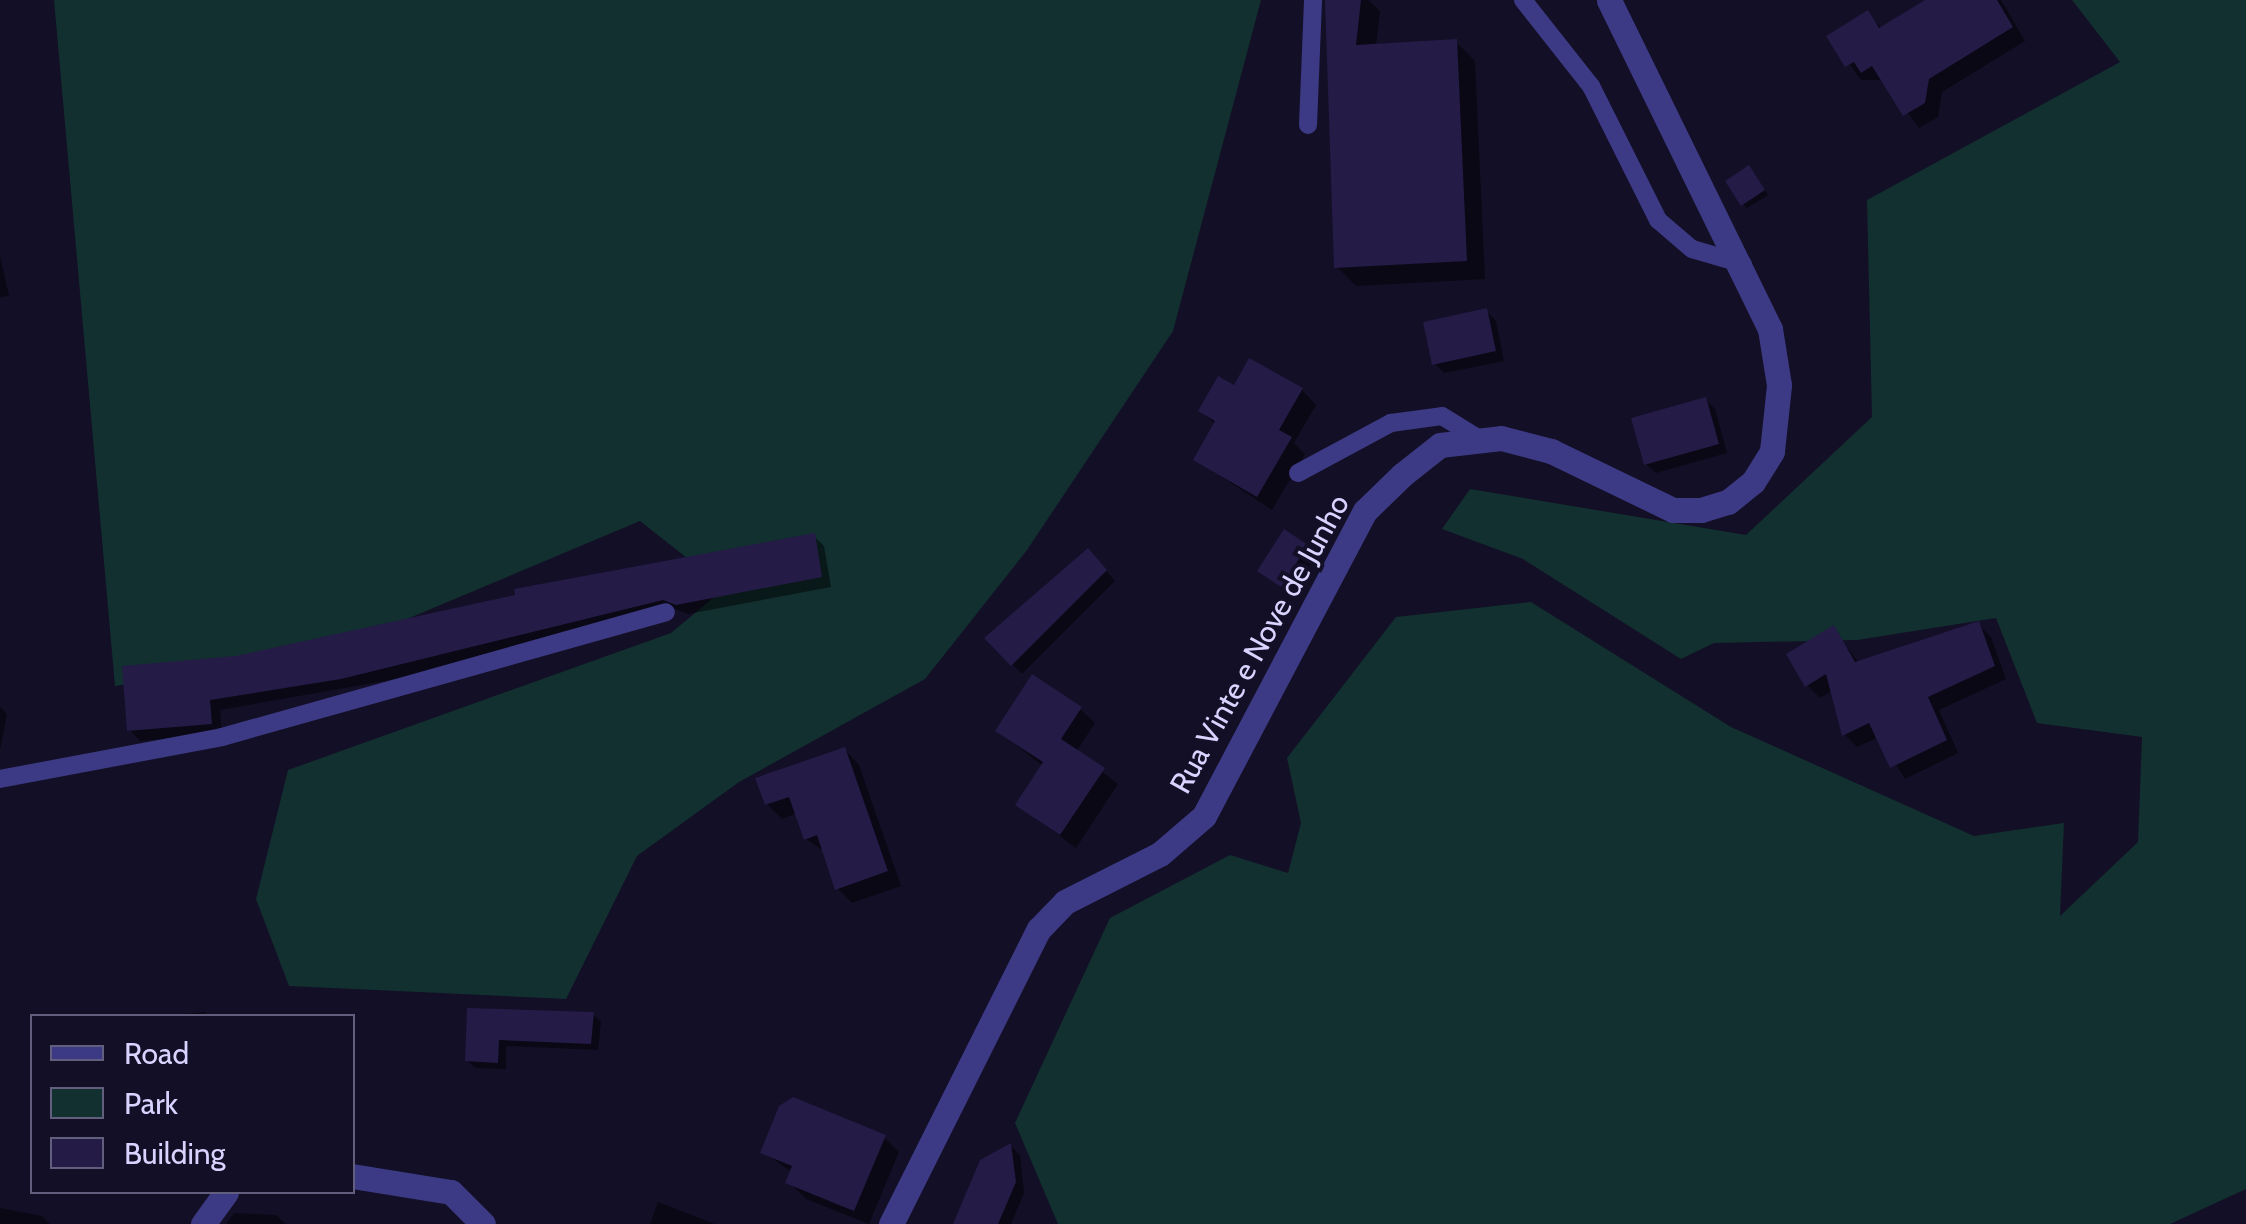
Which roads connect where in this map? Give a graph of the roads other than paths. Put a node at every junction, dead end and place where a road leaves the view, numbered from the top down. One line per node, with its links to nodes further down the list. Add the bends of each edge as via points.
1 (1313, 0): 4 (lane)
2 (1523, 0): 5 (lane, via 1591,86 1658,220 1692,249)
3 (1610, 0): 5 (street, Rua Vinte e Nove de Junho, via 1660,115)
4 (1308, 125)
5 (1744, 264): 6 (street, Rua Vinte e Nove de Junho, via 1770,329 1779,384 1772,451 1753,482 1728,502 1673,510 1551,451)
6 (1482, 440): 7 (lane, via 1442,416 1391,422); 14 (street, Rua Vinte e Nove de Junho, via 1440,445 1365,512 1204,816 1160,854 1065,902 1039,930)
7 (1298, 474)
8 (666, 612): 9 (lane, via 222,737)
9 (0, 778)
10 (355, 1176): 13 (street, via 451,1192)
11 (224, 1194): 12 (street)
12 (202, 1224)
13 (483, 1224)
14 (890, 1224)

